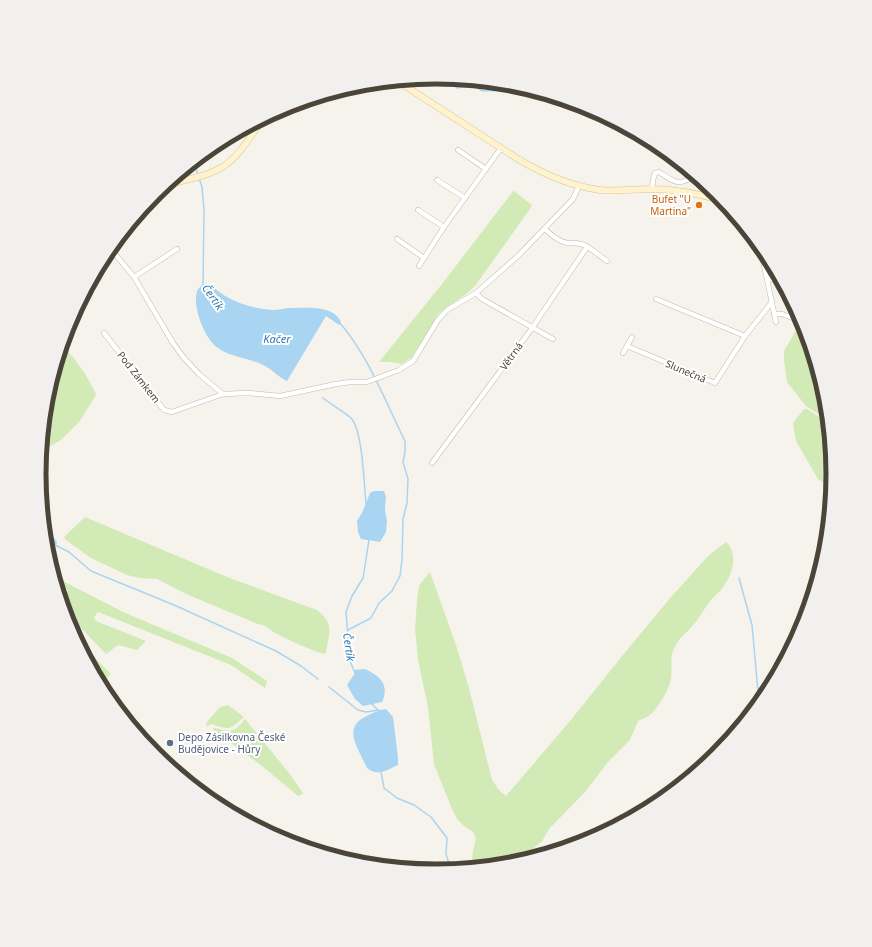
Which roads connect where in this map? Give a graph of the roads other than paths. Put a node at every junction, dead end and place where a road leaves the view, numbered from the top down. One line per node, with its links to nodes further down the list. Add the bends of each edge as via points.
1 (403, 85): 3 (main road)
2 (256, 128): 8 (main road, via 233,158 224,165 205,175)
3 (501, 148): 5 (street); 9 (main road, via 538,170)
4 (458, 150): 5 (street)
5 (486, 169): 12 (street)
6 (691, 178): 10 (street, via 686,182 674,182 659,172 655,173)
7 (437, 180): 12 (street)
8 (177, 182)
9 (579, 186): 10 (main road, via 610,191); 15 (street, Pod Zámkem, via 573,199)
10 (652, 189): 11 (main road, via 682,191)
11 (711, 197)
12 (465, 198): 14 (street)
13 (418, 210): 14 (street)
14 (444, 227): 20 (street)
15 (545, 229): 17 (street, via 566,243); 27 (street, Pod Zámkem)
16 (397, 239): 20 (street)
17 (587, 247): 21 (street); 33 (street, Větrná)
18 (177, 249): 24 (street)
19 (114, 254): 24 (street)
20 (424, 258): 23 (street)
21 (607, 261)
22 (764, 262): 25 (street)
23 (419, 266)
24 (134, 276): 40 (street, via 184,358)
25 (767, 278): 26 (street); 29 (street)
26 (775, 280)
27 (476, 293): 33 (street, via 482,299); 40 (street, Pod Zámkem, via 447,310 413,360 399,370 372,381 336,384 280,396)
28 (656, 299): 35 (street)
29 (772, 302): 30 (street); 35 (street, Slunečná)
30 (776, 314): 31 (street); 32 (street)
31 (794, 319)
32 (776, 322)
33 (532, 327): 37 (street); 41 (street, Větrná)
34 (104, 333): 40 (street, Pod Zámkem, via 164,410 172,412)
35 (745, 336): 38 (street, Slunečná, via 715,383)
36 (632, 337): 38 (street)
37 (554, 339)
38 (628, 346): 39 (street)
39 (623, 353)
40 (223, 394)
41 (432, 463)

